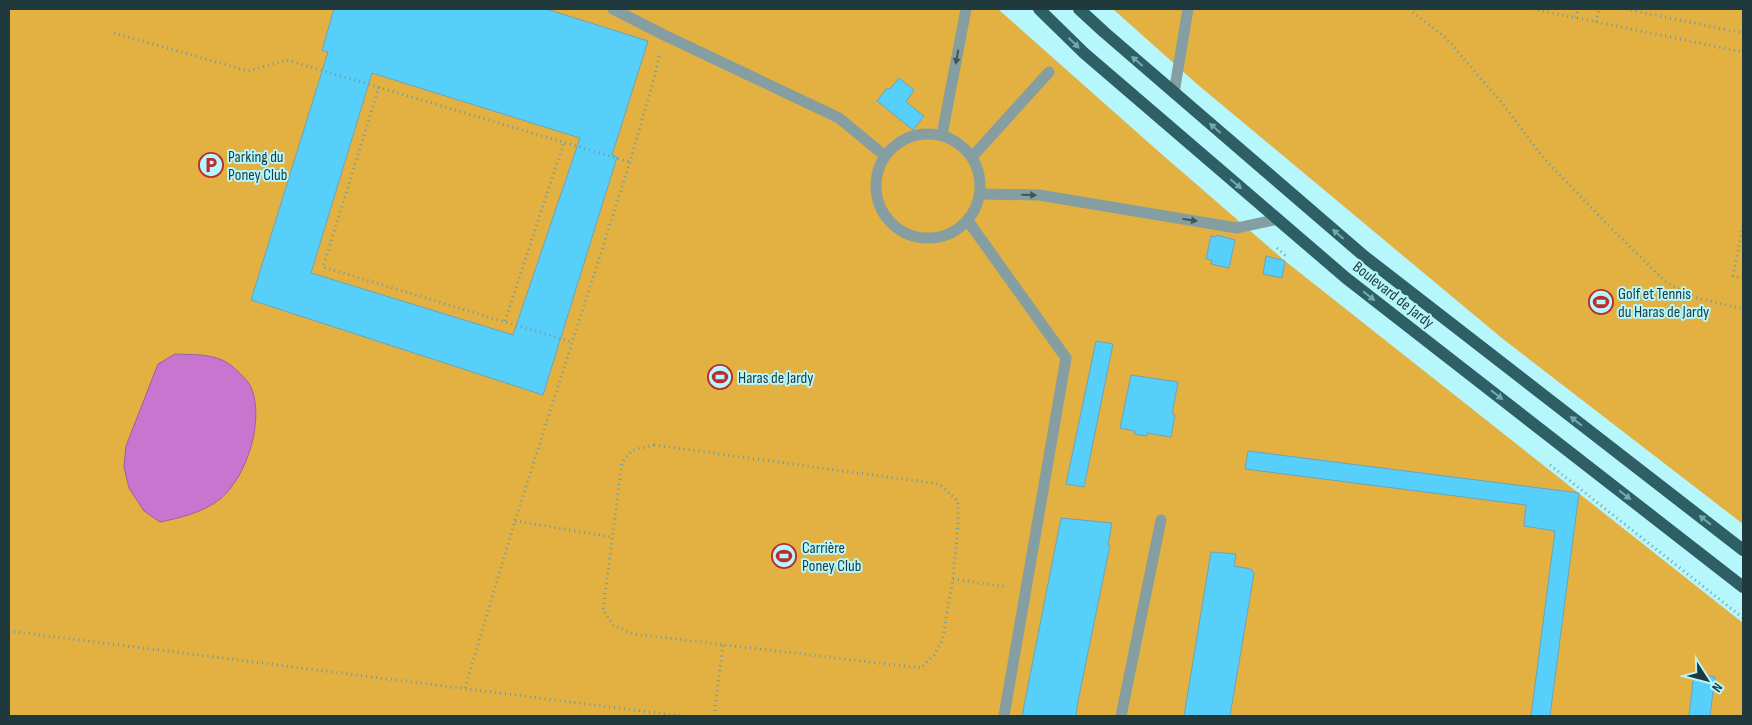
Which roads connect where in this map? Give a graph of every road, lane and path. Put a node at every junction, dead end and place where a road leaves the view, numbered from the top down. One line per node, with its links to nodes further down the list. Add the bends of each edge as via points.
1 (613, 9): 15 (lane)
2 (966, 9): 20 (lane, one-way to 20)
3 (1039, 9): 26 (main road, Boulevard de Jardy, one-way to 26, via 1084,53)
4 (1079, 9): 19 (main road, Boulevard de Jardy, one-way to 4)
5 (1188, 9): 19 (lane)
6 (1409, 9): 32 (path, via 1446,38 1502,103 1541,155 1667,283 1697,298)
7 (1533, 9): 11 (path)
8 (1578, 9): 11 (path)
9 (1599, 9): 12 (path)
10 (1626, 9): 14 (path)
11 (1576, 18): 12 (path)
12 (1596, 22): 16 (path)
13 (114, 33): 18 (path, via 248,71 287,60)
14 (1743, 33)
15 (664, 35): 22 (lane, via 839,118); 24 (path)
16 (1743, 52)
17 (1049, 72): 23 (lane)
18 (379, 87): 21 (path); 33 (path, via 323,266)
19 (1174, 93): 38 (main road, Boulevard de Jardy, one-way to 19, via 1364,256)
20 (942, 135): 22 (lane, via 920,134 903,140); 23 (lane, via 960,144)
21 (564, 142): 24 (path); 33 (path)
22 (886, 156): 27 (lane, via 878,172 876,194 882,211 897,229 918,238 937,238 954,232)
23 (972, 157): 25 (lane, via 980,178)
24 (630, 162): 34 (path)
25 (980, 194): 26 (lane, one-way to 26, via 1039,195 1237,228); 27 (lane)
26 (1278, 219): 40 (main road, Boulevard de Jardy, one-way to 40, via 1346,278)
27 (968, 221): 41 (lane, via 1066,358)
28 (1743, 226): 29 (path)
29 (1738, 250): 30 (path); 31 (path, via 1733,276)
30 (1743, 251)
31 (1743, 278)
32 (1743, 309)
33 (505, 322): 34 (path)
34 (572, 342): 36 (path)
35 (1161, 520): 48 (lane)
36 (515, 521): 37 (path); 44 (path)
37 (612, 537): 39 (path, via 622,462 633,450 654,445 939,484 958,501); 43 (path, via 603,610 613,625 633,634)
38 (1743, 550)
39 (952, 580): 41 (path); 43 (path, via 942,641 921,668)
40 (1743, 587)
41 (1026, 590): 47 (lane)
42 (9, 631): 44 (path)
43 (723, 644): 46 (path)
44 (465, 688): 45 (path)
45 (680, 716)
46 (714, 716)
47 (1004, 716)
48 (1121, 716)

